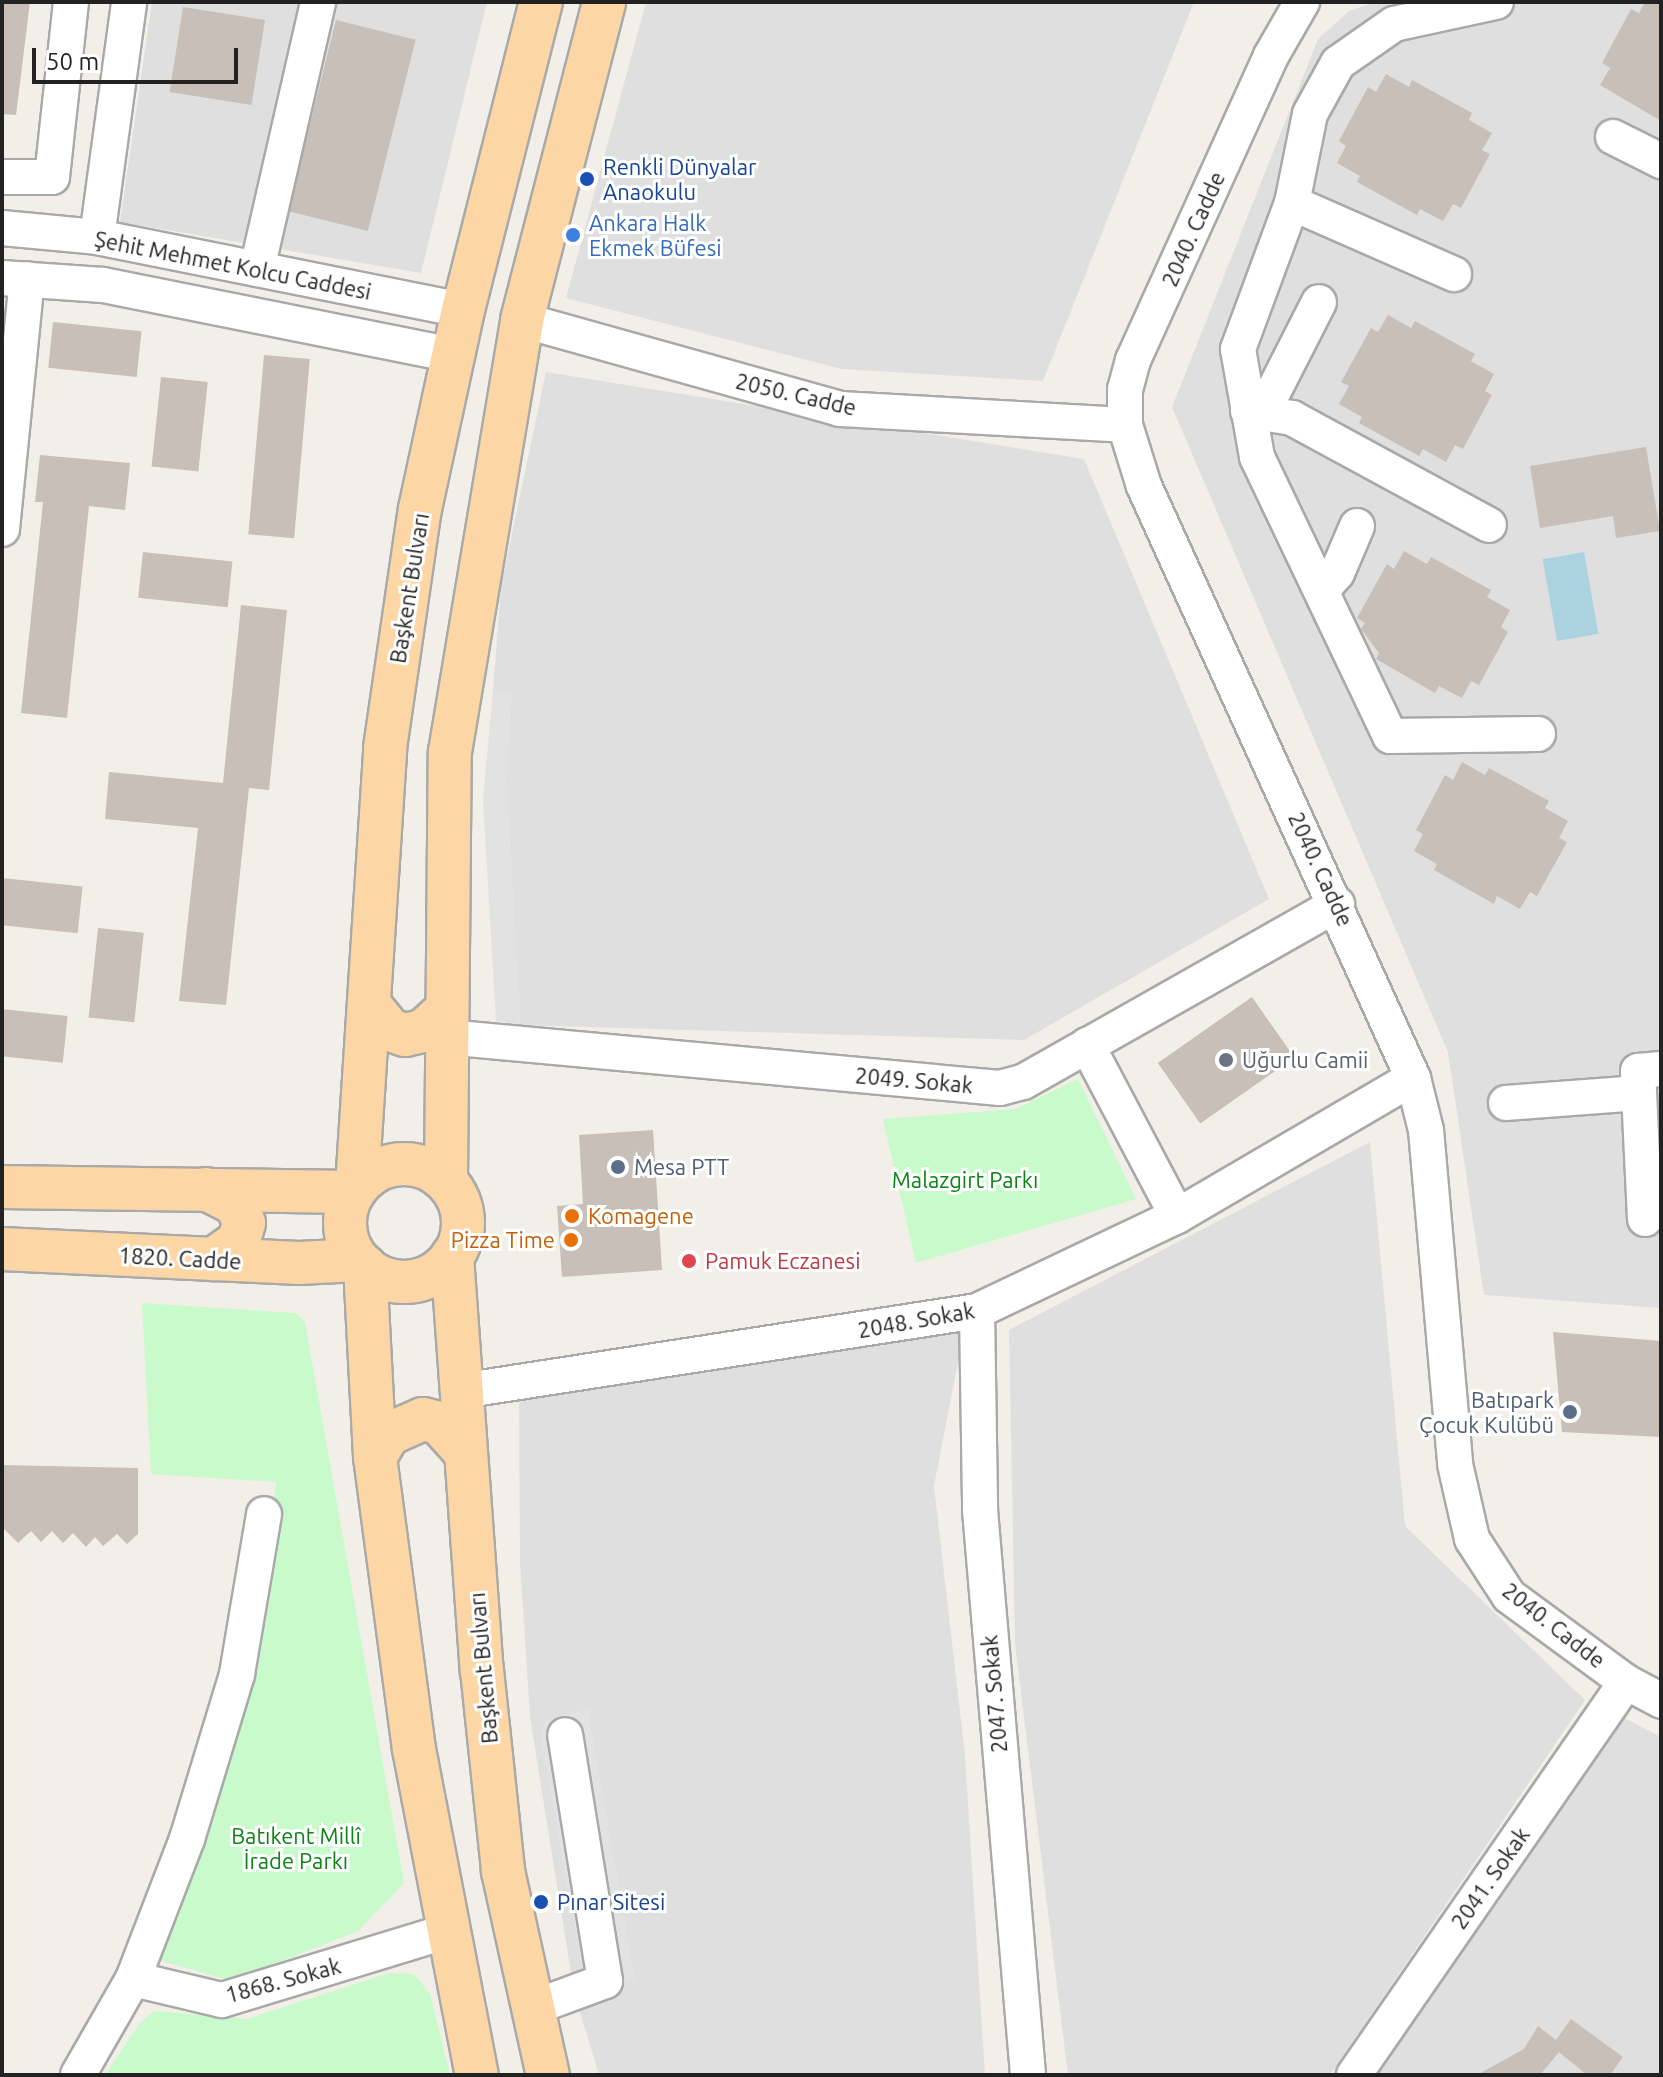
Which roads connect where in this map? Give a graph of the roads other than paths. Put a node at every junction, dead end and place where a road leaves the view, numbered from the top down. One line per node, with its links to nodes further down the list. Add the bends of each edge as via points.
1 (71, 2): 10 (street, via 52,177)
2 (129, 2): 13 (street)
3 (318, 2): 14 (street)
4 (541, 2): 18 (main road, Başkent Bulvarı)
5 (604, 2): 19 (main road)
6 (1302, 2): 22 (street, 2040. Cadde, via 1271,56 1133,360 1125,389)
7 (1496, 2): 11 (street, via 1394,24 1338,63 1310,114)
8 (1613, 137): 9 (street)
9 (1661, 161)
10 (2, 177)
11 (1292, 203): 15 (street); 21 (street, via 1238,349)
12 (2, 228): 13 (street, Şehit Mehmet Kolcu Caddesi)
13 (97, 237): 14 (street, Şehit Mehmet Kolcu Caddesi)
14 (257, 269): 18 (street, Şehit Mehmet Kolcu Caddesi)
15 (1454, 274)
16 (14, 278): 20 (street, Şehit Mehmet Kolcu Caddesi, via 103,285); 25 (street)
17 (1319, 302): 21 (street)
18 (463, 310): 20 (main road, Başkent Bulvarı)
19 (522, 320): 22 (street, 2050. Cadde, via 840,409); 30 (main road, via 450,752)
20 (452, 355): 29 (main road, Başkent Bulvarı, via 420,509 385,748)
21 (1256, 410): 23 (street, via 1292,418); 26 (street, via 1257,457)
22 (1125, 425): 28 (street, 2040. Cadde, via 1144,486)
23 (1489, 525)
24 (1357, 526): 26 (street, via 1337,573)
25 (2, 529)
26 (1322, 590): 27 (street, via 1390,736)
27 (1538, 734)
28 (1337, 904): 31 (street, 2049. Sokak); 32 (street, 2040. Cadde)
29 (369, 1004): 30 (main road, via 390,1030 405,1035); 38 (main road, Başkent Bulvarı)
30 (445, 1024): 31 (street, 2049. Sokak, via 1000,1088 1023,1082); 35 (main road)
31 (1087, 1045): 39 (street)
32 (1413, 1078): 39 (street, 2048. Sokak); 50 (street, 2040. Cadde, via 1426,1130 1455,1464 1472,1539 1509,1596)
33 (1650, 1081): 34 (street); 40 (street)
34 (1506, 1103)
35 (446, 1181): 38 (main road, via 430,1170 401,1164 372,1172); 42 (main road, via 463,1217)
36 (2, 1187): 37 (main road)
37 (206, 1189): 38 (main road); 43 (main road, via 237,1205 244,1223 239,1241)
38 (356, 1189): 44 (main road, via 345,1223)
39 (1177, 1216): 45 (street, 2048. Sokak)
40 (1645, 1219)
41 (2, 1249): 43 (main road, 1820. Cadde)
42 (452, 1256): 44 (main road, via 424,1278 407,1282 388,1280); 46 (main road, Başkent Bulvarı)
43 (213, 1259): 44 (main road, 1820. Cadde)
44 (361, 1263): 48 (main road)
45 (977, 1311): 46 (street, 2048. Sokak); 59 (street, 2047. Sokak, via 980,1510)
46 (461, 1391): 47 (main road, Başkent Bulvarı)
47 (465, 1452): 48 (main road, via 439,1423 423,1419 389,1434); 55 (main road, Başkent Bulvarı, via 503,1871)
48 (375, 1457): 53 (main road)
49 (264, 1514): 54 (street, via 237,1674 187,1839)
50 (1626, 1682): 51 (street, 2040. Cadde); 60 (street, 2041. Sokak)
51 (1661, 1701)
52 (565, 1735): 55 (street, via 605,1981)
53 (445, 1932): 54 (street, 1868. Sokak, via 222,2000); 57 (main road)
54 (133, 1979): 56 (street)
55 (532, 2008): 58 (main road, Başkent Bulvarı)
56 (78, 2075)
57 (477, 2075)
58 (548, 2075)
59 (1028, 2075)
60 (1354, 2075)

